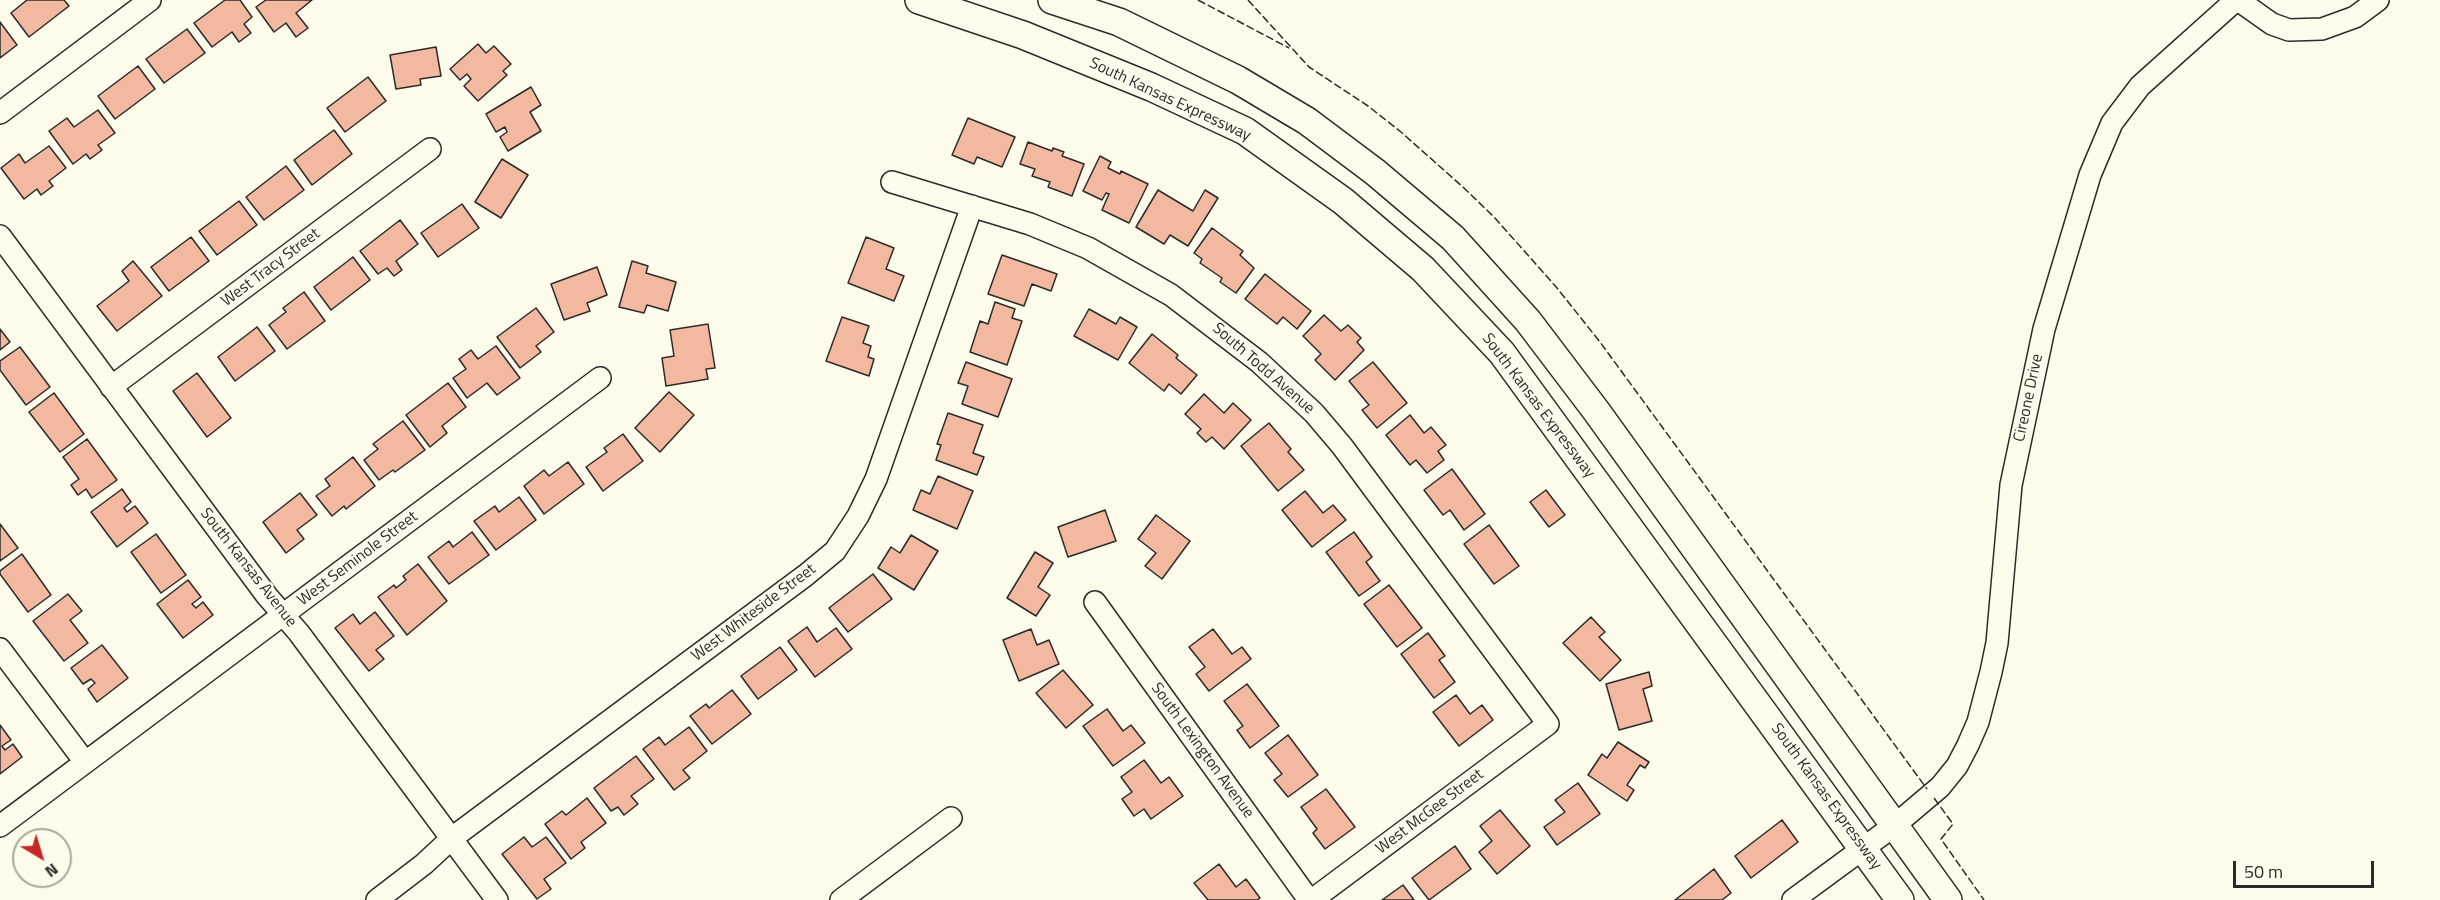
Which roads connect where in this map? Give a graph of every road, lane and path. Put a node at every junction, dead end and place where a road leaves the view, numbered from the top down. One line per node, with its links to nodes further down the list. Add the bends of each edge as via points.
1 (150, 0): 6 (street)
2 (919, 0): 22 (main road, South Kansas Expressway, via 1023,35 1151,87 1245,131 1343,201 1424,269 1502,353)
3 (1053, 0): 19 (main road, via 1119,22 1288,109 1375,172 1453,238 1528,321 1597,412)
4 (2237, 0): 5 (street, via 2272,24 2289,30 2322,29 2355,17); 19 (street, Cireone Drive, via 2140,86 2112,123 2090,175 2044,329 2011,485 1992,672 1978,722 1957,766 1940,787)
5 (2378, 0)
6 (0, 113)
7 (430, 148): 12 (street, West Tracy Street)
8 (892, 182): 9 (street, South Todd Avenue)
9 (972, 206): 16 (street, South Todd Avenue, via 1059,236 1144,278 1201,316 1287,387 1370,480); 21 (street, West Whiteside Street, via 876,479 835,551)
10 (0, 236): 12 (street, South Kansas Avenue)
11 (600, 378): 14 (street, West Seminole Street)
12 (111, 387): 14 (street, South Kansas Avenue)
13 (1095, 602): 26 (street, South Lexington Avenue)
14 (283, 615): 17 (street, West Seminole Street); 21 (street, South Kansas Avenue)
15 (0, 649): 17 (street)
16 (1548, 724): 26 (street, West McGee Street)
17 (85, 762): 20 (street, West Seminole Street)
18 (951, 818): 25 (street)
19 (1895, 825): 22 (street, Cireone Drive); 29 (main road)
20 (0, 826)
21 (452, 838): 23 (street, West Whiteside Street); 24 (street, South Kansas Avenue)
22 (1863, 847): 27 (street, Cireone Drive); 28 (main road, South Kansas Expressway)
23 (377, 900)
24 (497, 900)
25 (841, 900)
26 (1311, 900)
27 (1793, 900)
28 (1900, 900)
29 (1948, 900)

